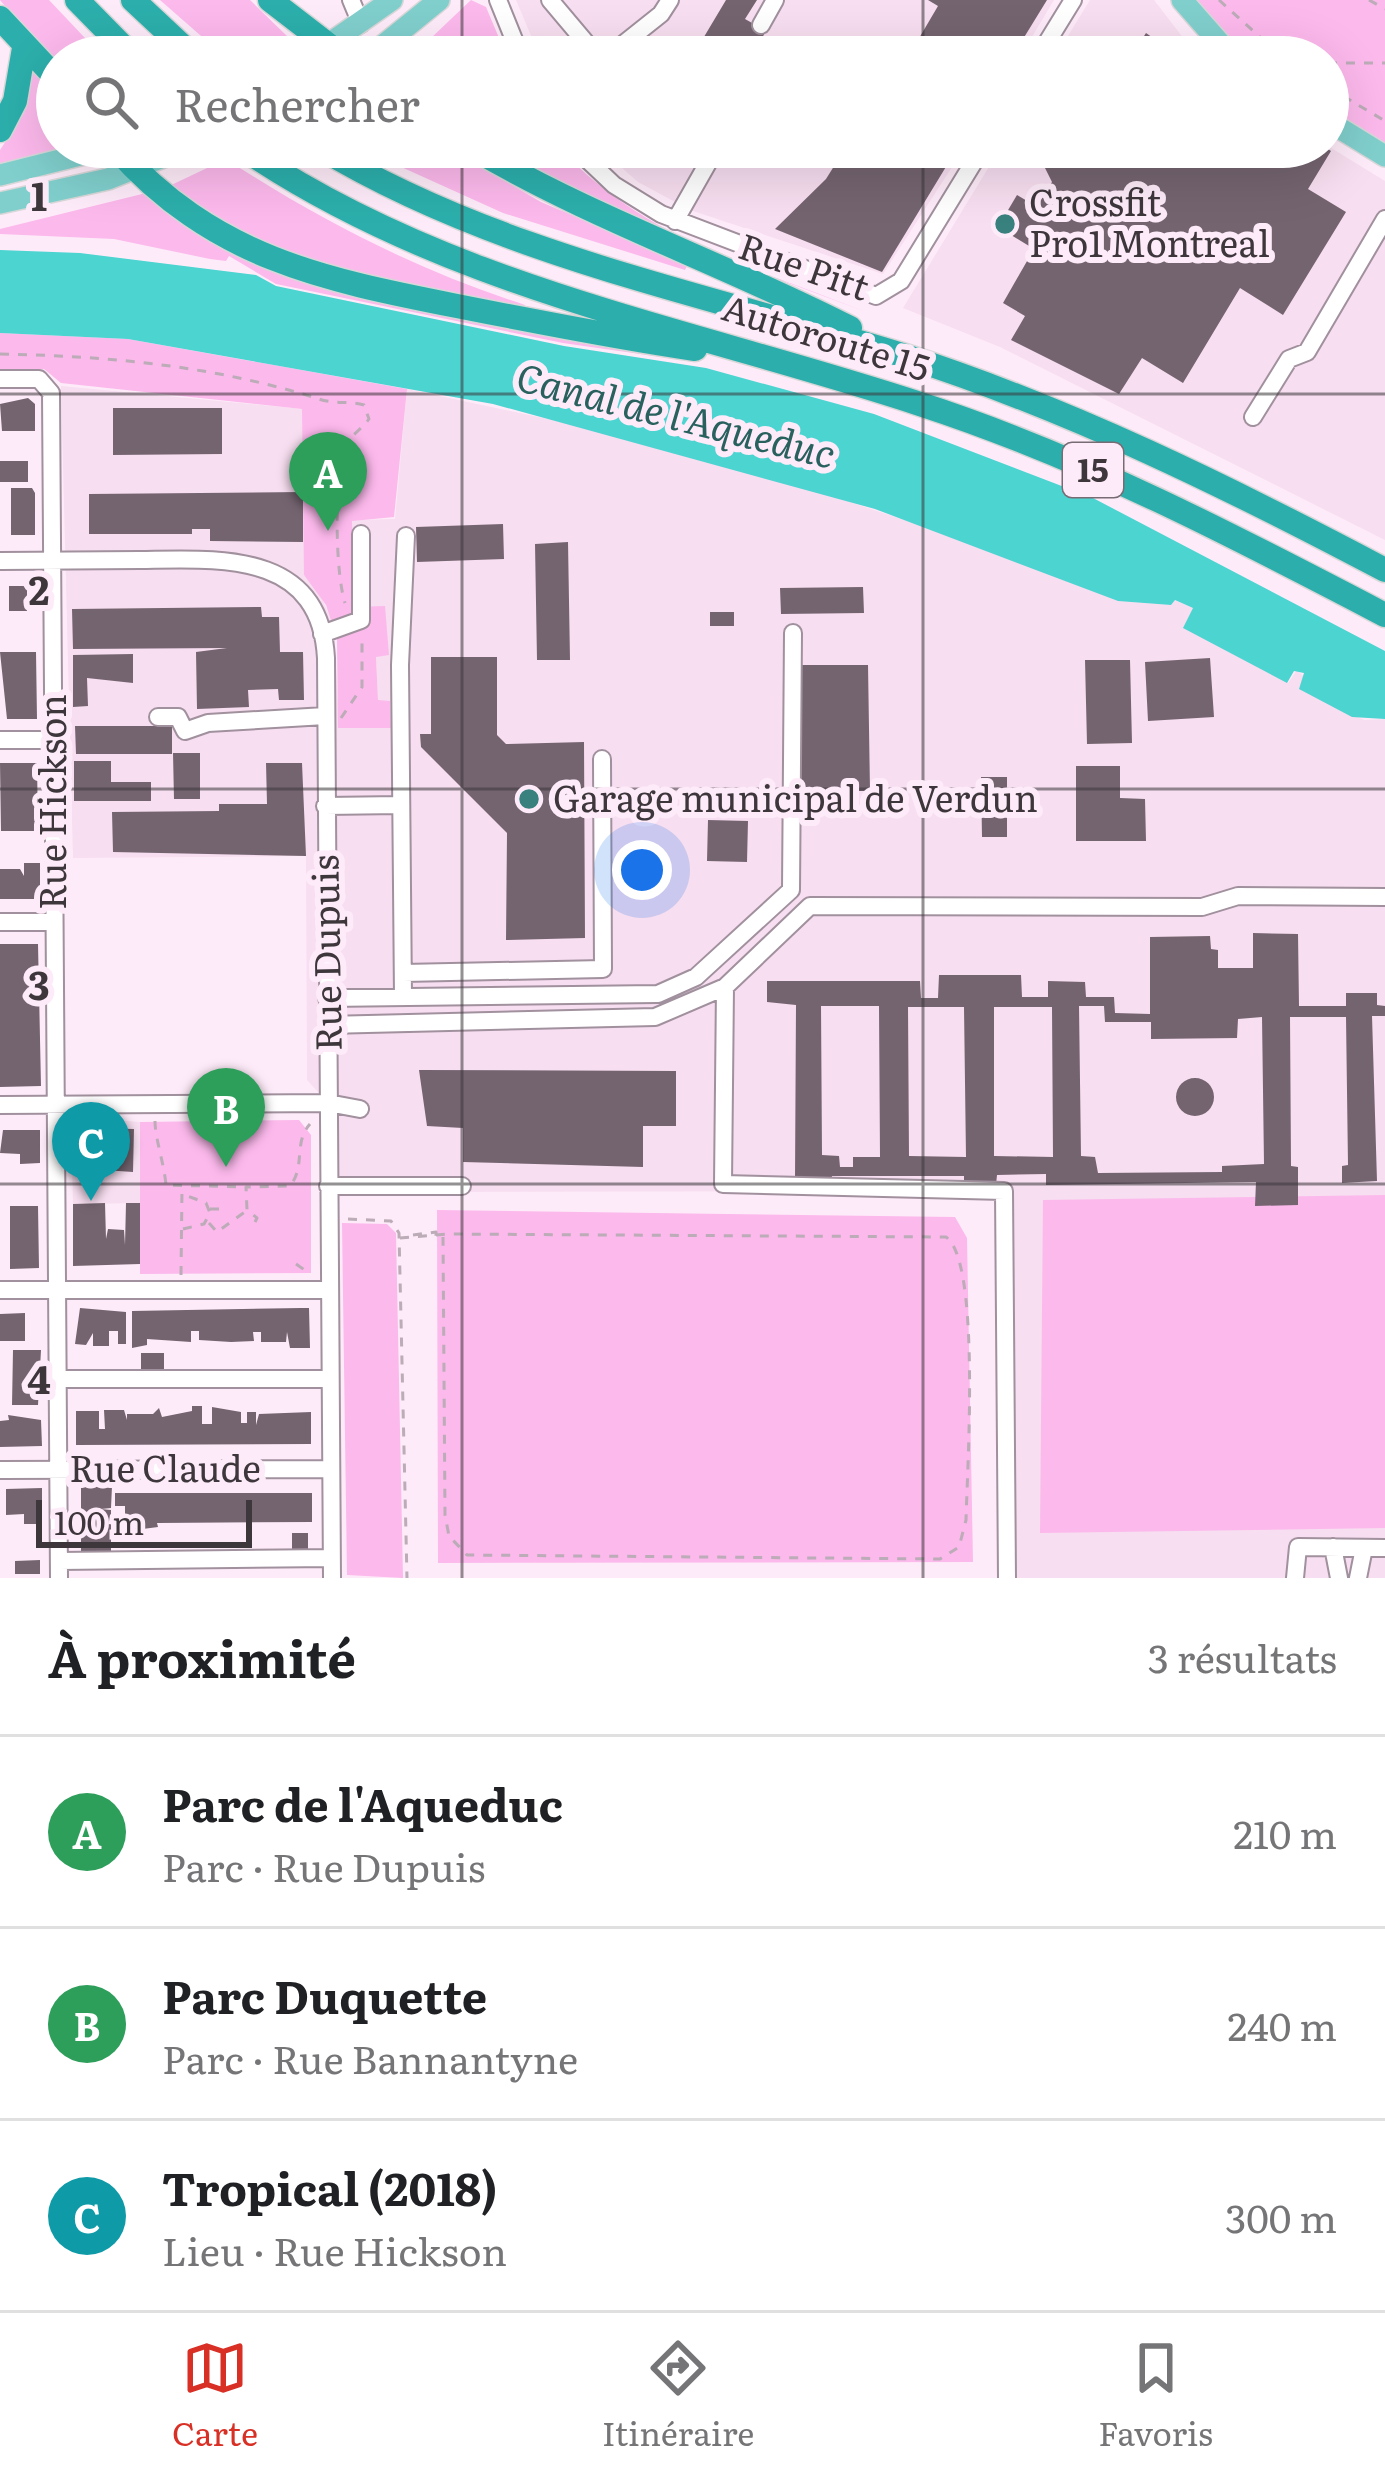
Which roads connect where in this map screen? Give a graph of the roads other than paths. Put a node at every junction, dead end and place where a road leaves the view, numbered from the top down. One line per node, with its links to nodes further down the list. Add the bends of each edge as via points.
1 (77, 0): 16 (highway)
2 (133, 0): 17 (highway)
3 (270, 0): 18 (highway)
4 (351, 0): 14 (street)
5 (392, 0): 14 (main road)
6 (439, 0): 20 (main road)
7 (498, 0): 21 (street)
8 (550, 0): 22 (street)
9 (670, 0): 23 (street)
10 (775, 0): 15 (street)
11 (1073, 0): 24 (street)
12 (1182, 0): 25 (main road)
13 (0, 18): 26 (highway)
14 (361, 24): 19 (main road)
15 (761, 25)
16 (112, 36)
17 (172, 36)
18 (309, 36)
19 (347, 36)
20 (395, 36)
21 (513, 36)
22 (583, 36)
23 (631, 36)
24 (1051, 36)
25 (1214, 36)
26 (24, 48): 27 (highway); 28 (highway, via 15,101)
27 (36, 59)
28 (0, 130)
29 (1349, 134): 30 (main road)
30 (1385, 156)
31 (36, 166): 40 (main road)
32 (140, 168): 39 (main road)
33 (274, 168): 45 (highway, Autoroute 15 / 15, via 451,260)
34 (355, 168): 44 (highway, Autoroute 15 / 15, via 478,225)
35 (510, 168): 44 (highway)
36 (596, 168): 43 (street, Rue Pitt)
37 (705, 168): 43 (street)
38 (970, 168): 43 (street, Rue Pitt, via 904,277 884,295)
39 (135, 170): 41 (main road); 45 (highway, via 226,239 300,272 602,335)
40 (0, 175)
41 (0, 203)
42 (1385, 220): 47 (street, via 1307,352 1289,359)
43 (675, 221)
44 (905, 356): 52 (highway, Autoroute 15 / 15, via 1127,442)
45 (792, 364): 53 (highway, Autoroute 15 / 15, via 1043,449)
46 (0, 379): 50 (street, Rue Hickson, via 49,386)
47 (1253, 417)
48 (361, 534): 55 (street, via 357,625)
49 (406, 536): 61 (street)
50 (52, 560): 51 (street); 55 (street, via 252,563 298,590); 59 (street, Rue Hickson)
51 (0, 561)
52 (1385, 570)
53 (1385, 615)
54 (793, 633): 68 (street, via 791,890 674,990)
55 (322, 634): 56 (street, Rue Dupuis)
56 (325, 716): 57 (street, via 185,731 178,717); 62 (street, Rue Dupuis)
57 (158, 717)
58 (0, 740): 59 (street)
59 (52, 740): 65 (street, Rue Hickson)
60 (602, 759): 66 (street, via 603,969)
61 (400, 805): 62 (street); 66 (street)
62 (325, 806): 69 (street, Rue Dupuis)
63 (1385, 897): 67 (street, via 1238,896 1202,907 810,906)
64 (0, 922): 65 (street)
65 (54, 922): 73 (street, Rue Hickson)
66 (403, 973): 68 (street)
67 (725, 986): 70 (street, via 655,1017); 91 (street, via 723,1184 1004,1191)
68 (403, 997): 69 (street)
69 (327, 998): 70 (street, Rue Dupuis)
70 (327, 1025): 71 (street, Rue Dupuis)
71 (328, 1103): 73 (street); 74 (street); 75 (street, Rue Dupuis)
72 (0, 1105): 73 (street)
73 (56, 1105): 78 (street, Rue Hickson)
74 (360, 1109)
75 (328, 1186): 76 (street); 79 (street, Rue Dupuis)
76 (462, 1186)
77 (0, 1290): 78 (street)
78 (57, 1290): 79 (street); 80 (street, Rue Hickson)
79 (329, 1290): 81 (street, Rue Dupuis)
80 (58, 1379): 81 (street); 82 (street, Rue Hickson)
81 (329, 1379): 83 (street, Rue Dupuis)
82 (58, 1469): 83 (street, Rue Claude); 84 (street, Rue Claude); 89 (street, Rue Hickson)
83 (330, 1469): 88 (street, Rue Dupuis)
84 (0, 1470)
85 (1333, 1547): 86 (street); 92 (street, via 1298,1547); 93 (street)
86 (1364, 1547): 87 (street); 94 (street)
87 (1385, 1548)
88 (331, 1558): 89 (street); 90 (street, Rue Dupuis)
89 (59, 1569)
90 (332, 1578)
91 (1007, 1578)
92 (1295, 1578)
93 (1339, 1578)
94 (1358, 1578)

